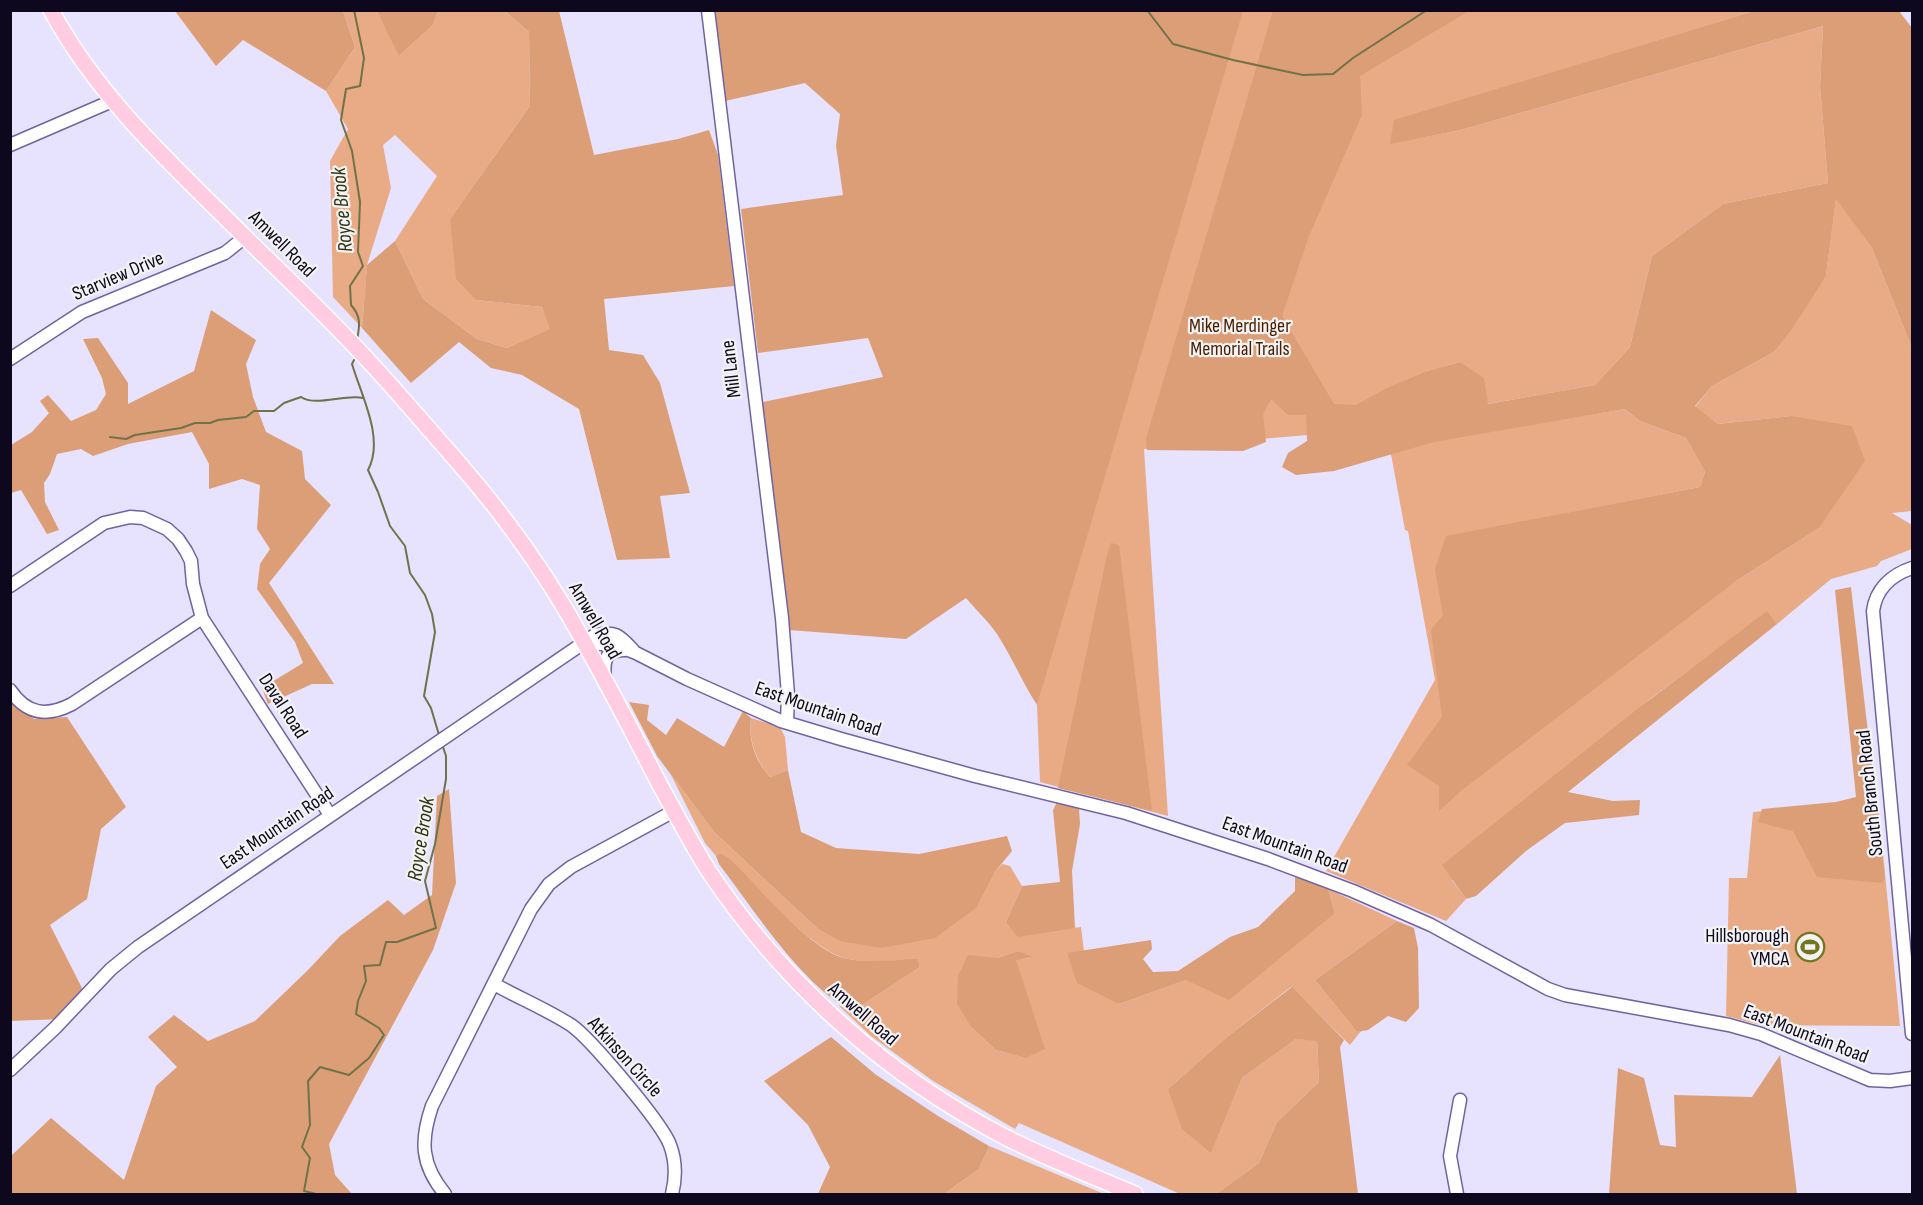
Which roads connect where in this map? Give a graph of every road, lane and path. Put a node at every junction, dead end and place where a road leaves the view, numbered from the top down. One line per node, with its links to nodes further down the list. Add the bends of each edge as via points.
1 (51, 10): 3 (main road, Amwell Road, via 81,61)
2 (708, 10): 14 (street, Mill Lane, via 782,618)
3 (112, 101): 4 (street); 5 (main road, Amwell Road)
4 (10, 145)
5 (245, 237): 6 (street, Starview Drive, via 225,253 82,312); 10 (main road, Amwell Road, via 362,353 482,492 536,564)
6 (10, 359)
7 (1912, 568): 18 (street, South Branch Road, via 1884,585 1873,611)
8 (10, 586): 9 (street, Daval Road, via 104,523 143,518 167,529 186,550)
9 (202, 618): 13 (street, via 58,712 33,711); 16 (street, Daval Road)
10 (585, 644): 11 (street, East Mountain Road, via 595,635 609,632 621,636); 12 (main road, Amwell Road); 16 (street, East Mountain Road)
11 (631, 651): 12 (street, via 616,650 608,655 603,666); 14 (street, East Mountain Road)
12 (605, 682): 15 (main road, Amwell Road)
13 (10, 690)
14 (787, 722): 20 (street, East Mountain Road, via 921,762 1126,813 1248,851 1431,925 1565,995 1729,1025 1761,1034 1870,1080)
15 (674, 811): 17 (street, via 582,861 549,884 531,909); 24 (main road, Amwell Road, via 709,871 758,938 801,987 843,1026 950,1106 1006,1137)
16 (330, 815): 19 (street, East Mountain Road, via 131,952)
17 (494, 984): 22 (street, via 425,1127 427,1164); 23 (street, Atkinson Circle, via 572,1026 627,1086 660,1126 670,1145 675,1170)
18 (1912, 1034)
19 (10, 1070)
20 (1912, 1078)
21 (1460, 1100): 25 (street, via 1450,1156)
22 (445, 1194)
23 (672, 1194)
24 (1135, 1194)
25 (1457, 1194)

